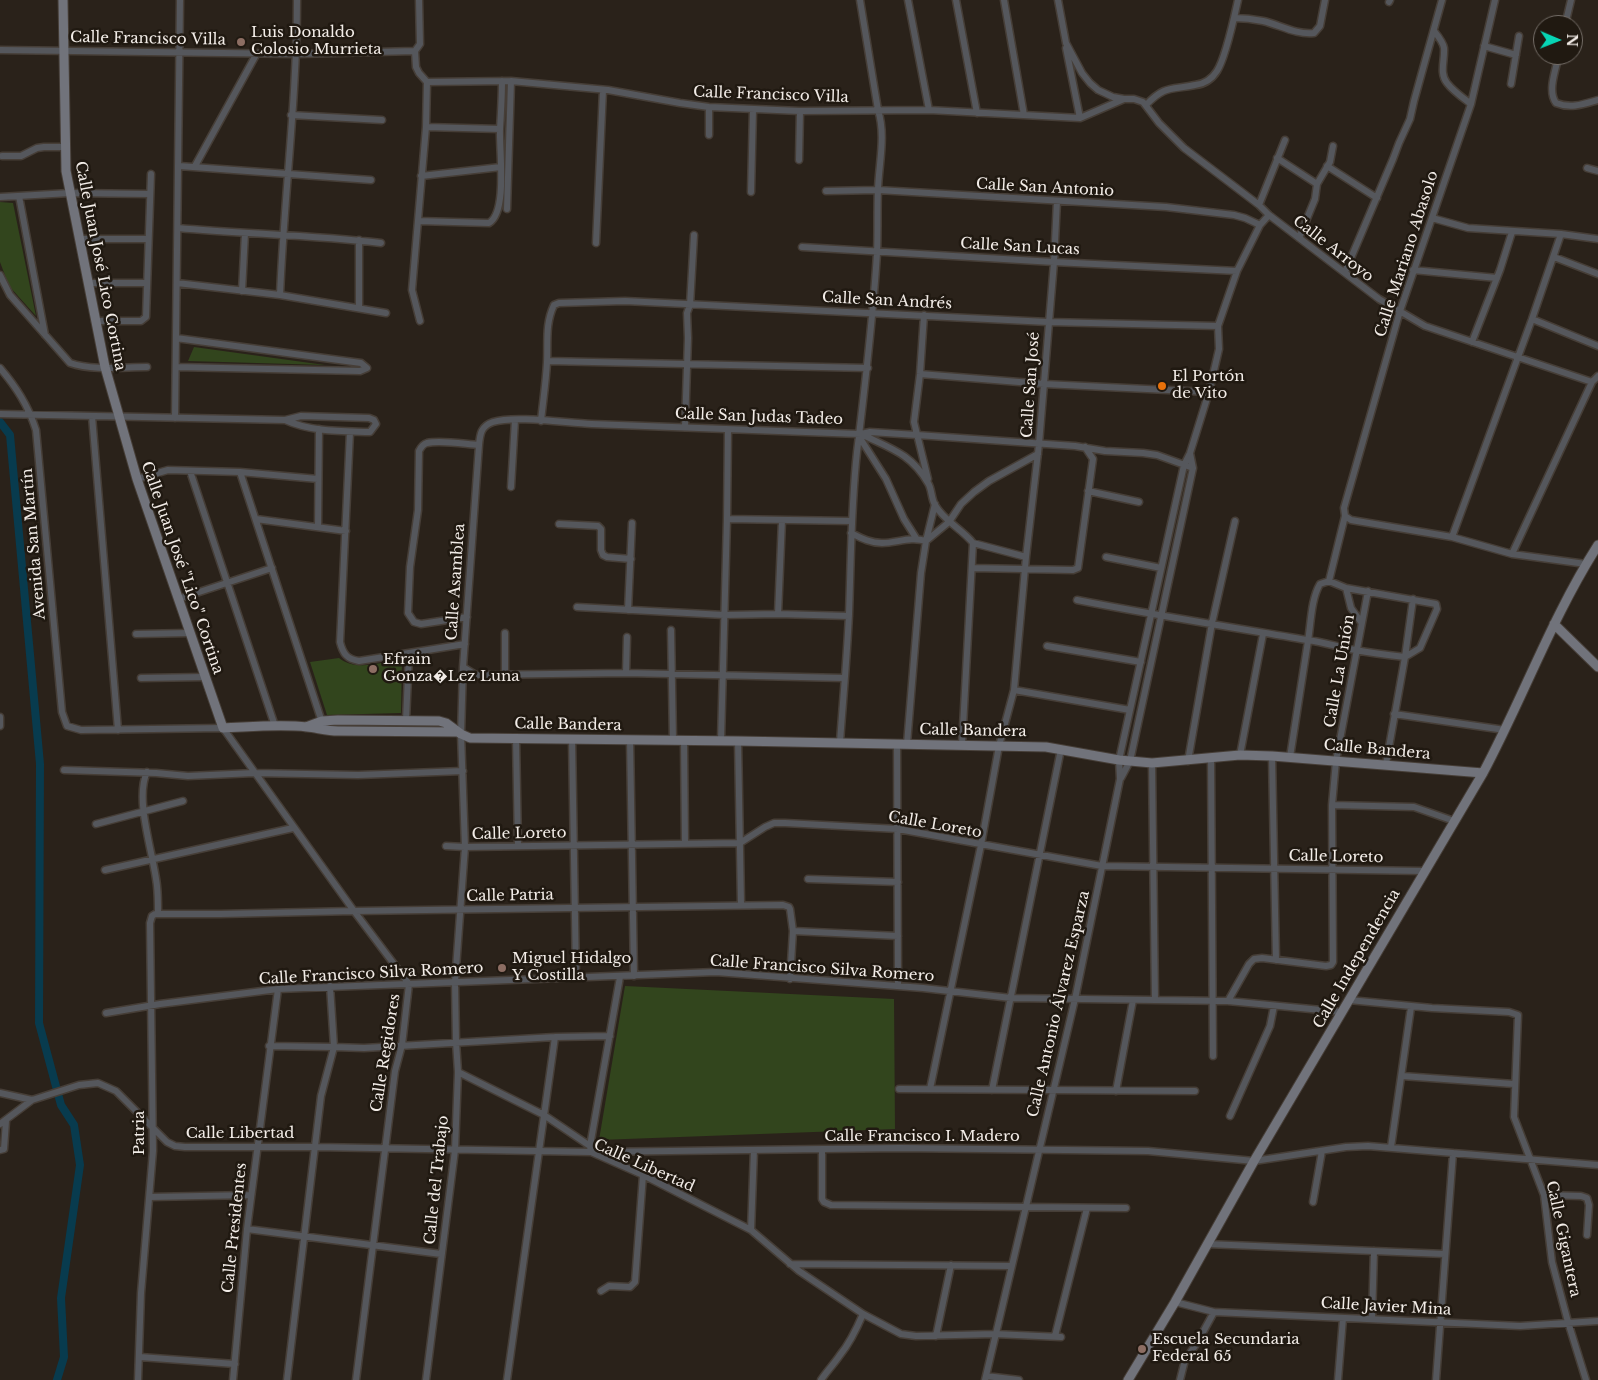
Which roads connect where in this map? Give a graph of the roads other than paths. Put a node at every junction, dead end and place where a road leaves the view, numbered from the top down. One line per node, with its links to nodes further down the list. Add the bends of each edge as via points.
1 (63, 0): 22 (street, Calle Juan José Lico Cortina)
2 (180, 0): 24 (street)
3 (297, 0): 26 (street)
4 (420, 0): 23 (street, via 420,44)
5 (860, 0): 40 (street)
6 (908, 0): 41 (street)
7 (956, 0): 43 (street)
8 (1004, 0): 45 (street)
9 (1058, 0): 19 (street)
10 (1238, 0): 16 (street)
11 (1325, 0): 16 (street, via 1320,26 1314,33 1298,33 1264,22)
12 (1442, 0): 17 (street)
13 (1495, 0): 20 (street, Calle Mariano Abasolo)
14 (1570, 0): 15 (street)
15 (1567, 15)
16 (1234, 18): 37 (street, via 1221,63 1212,78 1198,85 1162,91)
17 (1434, 31): 36 (street, via 1443,44 1443,71 1447,83); 75 (street, via 1410,119)
18 (1519, 36): 27 (street)
19 (1066, 43): 34 (street, via 1082,73 1098,90); 46 (street)
20 (1484, 46): 27 (street); 36 (street, Calle Mariano Abasolo)
21 (0, 50): 22 (street, Calle Francisco Villa)
22 (64, 51): 24 (street, Calle Francisco Villa); 53 (street, Calle Juan José Lico Cortina)
23 (415, 51): 26 (street, Calle Francisco Villa); 30 (street, via 418,73)
24 (181, 52): 25 (street, Calle Francisco Villa); 57 (street)
25 (257, 53): 26 (street, Calle Francisco Villa); 58 (street)
26 (297, 54): 44 (street)
27 (1516, 54): 32 (street)
28 (1557, 65): 35 (street, via 1552,88 1556,104 1578,106)
29 (511, 81): 31 (street, Calle Francisco Villa); 33 (street, Calle Francisco Villa); 78 (street)
30 (428, 82): 31 (street, Calle Francisco Villa); 48 (street)
31 (502, 82): 49 (street)
32 (1511, 84)
33 (603, 90): 38 (street, Calle Francisco Villa); 95 (street)
34 (1124, 99): 37 (street, via 1139,100); 46 (street, Calle Francisco Villa)
35 (1598, 100)
36 (1471, 104): 80 (street, Calle Mariano Abasolo)
37 (1146, 105): 77 (street, Calle Arroyo, via 1184,148)
38 (710, 107): 39 (street, Calle Francisco Villa); 50 (street)
39 (753, 110): 42 (street, Calle Francisco Villa); 70 (street)
40 (878, 110): 41 (street, Calle Francisco Villa); 42 (street, Calle Francisco Villa); 68 (street, via 881,122)
41 (928, 110): 43 (street, Calle Francisco Villa)
42 (800, 111): 56 (street)
43 (977, 113): 45 (street, Calle Francisco Villa)
44 (291, 115): 47 (street); 64 (street)
45 (1024, 115): 46 (street, Calle Francisco Villa)
46 (1080, 118)
47 (382, 120)
48 (426, 127): 49 (street); 65 (street)
49 (500, 129): 60 (street)
50 (709, 135)
51 (1285, 140): 55 (street)
52 (1333, 146): 59 (street)
53 (64, 147): 54 (street, via 37,148 21,156); 71 (street, Calle Juan José Lico Cortina)
54 (2, 156)
55 (1277, 158): 67 (street); 77 (street)
56 (799, 160)
57 (179, 166): 58 (street); 83 (street)
58 (195, 166): 64 (street)
59 (1327, 166): 67 (street); 75 (street)
60 (501, 167): 65 (street); 81 (street, via 500,199 494,221 484,224)
61 (1587, 168): 62 (street)
62 (1598, 171)
63 (151, 174): 72 (street)
64 (288, 174): 66 (street); 86 (street)
65 (421, 176): 81 (street)
66 (371, 180)
67 (1317, 184): 89 (street, via 1315,198)
68 (878, 190): 69 (street, Calle San Antonio); 76 (street, Calle San Antonio); 97 (street)
69 (826, 191)
70 (751, 192)
71 (70, 193): 72 (street); 74 (street); 90 (street, Calle Juan José Lico Cortina)
72 (150, 194): 91 (street)
73 (0, 196): 74 (street)
74 (19, 196): 123 (street)
75 (1377, 198): 102 (street)
76 (1056, 201): 82 (street, Calle San Antonio, via 1221,213); 99 (street, Calle San José)
77 (1259, 205): 79 (street, Calle Arroyo)
78 (507, 209)
79 (1269, 215): 82 (street); 89 (street, Calle Arroyo)
80 (1432, 218): 84 (street, via 1468,228); 100 (street, Calle Mariano Abasolo)
81 (418, 221): 120 (street, via 412,290)
82 (1260, 225): 101 (street)
83 (178, 228): 85 (street); 108 (street)
84 (1512, 232): 87 (street); 105 (street)
85 (244, 233): 86 (street); 110 (street)
86 (282, 234): 93 (street); 111 (street)
87 (1561, 234): 92 (street); 98 (street)
88 (694, 235): 112 (street)
89 (1299, 238): 102 (street, Calle Arroyo)
90 (79, 239): 91 (street); 106 (street, Calle Juan José Lico Cortina)
91 (148, 239): 107 (street)
92 (1598, 239)
93 (359, 240): 94 (street); 113 (street)
94 (381, 243)
95 (596, 243)
96 (802, 247): 97 (street, Calle San Lucas)
97 (877, 251): 99 (street, Calle San Lucas); 116 (street)
98 (1554, 257): 103 (street); 118 (street)
99 (1054, 262): 101 (street, Calle San Lucas); 121 (street, Calle San José)
100 (1413, 270): 105 (street); 114 (street, Calle Mariano Abasolo)
101 (1237, 271): 122 (street)
102 (1345, 272): 114 (street, Calle Arroyo, via 1379,300)
103 (1598, 273)
104 (0, 275): 109 (street)
105 (1497, 278): 125 (street)
106 (88, 283): 107 (street); 119 (street, Calle Juan José Lico Cortina)
107 (147, 283): 119 (street, via 144,320)
108 (177, 283): 110 (street); 124 (street)
109 (2, 285): 123 (street)
110 (242, 291): 111 (street)
111 (280, 295): 113 (street)
112 (690, 305): 116 (street, Calle San Andrés); 128 (street, Calle San Andrés, via 625,301 559,303 554,305 549,316); 129 (street)
113 (359, 308): 115 (street)
114 (1400, 311): 125 (street, Calle Arroyo, via 1425,326); 173 (street, Calle Mariano Abasolo)
115 (386, 313)
116 (873, 313): 117 (street, Calle San Andrés); 134 (street)
117 (924, 315): 121 (street, Calle San Andrés); 135 (street)
118 (1532, 319): 126 (street); 127 (street)
119 (95, 321): 130 (street, Calle Juan José Lico Cortina)
120 (420, 321)
121 (1048, 322): 122 (street, Calle San Andrés); 138 (street, Calle San José)
122 (1218, 326): 139 (street, Calle Antonio Álvarez Esparza, via 1219,349)
123 (46, 336): 130 (street, via 70,363)
124 (176, 338): 132 (street); 132 (street, via 361,363 368,368 360,371)
125 (1472, 342): 127 (street, Calle Arroyo)
126 (1598, 346)
127 (1517, 358): 137 (street, Calle Arroyo); 185 (street)
128 (547, 362): 129 (street); 147 (street)
129 (686, 363): 134 (street); 148 (street)
130 (105, 367): 131 (street); 143 (street, Calle Juan José Lico Cortina)
131 (147, 367)
132 (176, 367): 144 (street)
133 (0, 368): 141 (street, Avenida San Martín, via 20,393)
134 (868, 368): 154 (street)
135 (920, 374): 138 (street); 153 (street, via 914,422)
136 (1598, 376): 137 (street)
137 (1592, 382): 190 (street)
138 (1044, 384): 139 (street); 155 (street, Calle San José)
139 (1209, 392): 159 (street, Calle Antonio Álvarez Esparza)
140 (0, 414): 141 (street)
141 (31, 416): 142 (street); 248 (street, Avenida San Martín, via 38,441 62,712 67,726 81,730)
142 (92, 416): 143 (street); 248 (street)
143 (118, 417): 144 (street); 166 (street, Calle Juan José "Lico" Cortina)
144 (175, 418): 145 (street)
145 (285, 420): 149 (street, via 302,428); 152 (street, via 301,416 369,418 376,424 370,432)
146 (515, 420): 147 (street, Calle San Judas Tadeo); 151 (street, Calle San Judas Tadeo, via 495,421); 169 (street)
147 (541, 421): 148 (street, Calle San Judas Tadeo)
148 (685, 426): 150 (street, Calle San Judas Tadeo)
149 (319, 429): 152 (street); 167 (street)
150 (728, 430): 154 (street, Calle San Judas Tadeo); 175 (street)
151 (481, 431): 156 (street, Calle Asamblea)
152 (350, 432): 183 (street)
153 (917, 435): 154 (street, Calle San Judas Tadeo, via 870,432); 155 (street, Calle San Judas Tadeo); 168 (street)
154 (860, 436): 168 (street, via 904,454); 177 (street); 186 (street)
155 (1039, 444): 157 (street, Calle San Judas Tadeo); 160 (street, Calle San José)
156 (479, 445): 213 (street, Calle Asamblea); 213 (street, via 427,443 421,446 418,510 410,567 408,613 414,622 421,624)
157 (1085, 447): 158 (street, Calle San Judas Tadeo); 161 (street)
158 (1105, 451): 161 (street); 162 (street, Calle San Judas Tadeo, via 1157,455)
159 (1190, 453): 162 (street, Calle Antonio Álvarez Esparza); 163 (street, Calle Antonio Álvarez Esparza)
160 (1038, 454): 179 (street, via 974,492); 191 (street, Calle San José)
161 (1093, 458): 170 (street)
162 (1184, 465): 163 (street, Calle San Judas Tadeo); 197 (street, Calle Antonio Álvarez Esparza)
163 (1192, 468): 212 (street, Calle Antonio Álvarez Esparza)
164 (190, 471): 165 (street); 166 (street, via 163,471); 200 (street)
165 (240, 472): 167 (street); 174 (street)
166 (136, 478): 203 (street, Calle Juan José "Lico" Cortina)
167 (318, 479): 182 (street)
168 (930, 485): 172 (street)
169 (511, 486)
170 (1088, 491): 171 (street); 198 (street, via 1078,568)
171 (1139, 502)
172 (935, 504): 179 (street); 187 (street)
173 (1344, 516): 185 (street, via 1351,520); 199 (street, Calle Mariano Abasolo)
174 (256, 519): 182 (street); 196 (street)
175 (727, 519): 176 (street); 210 (street)
176 (782, 520): 177 (street); 208 (street)
177 (851, 521): 184 (street)
178 (1235, 521): 215 (street)
179 (949, 522): 187 (street); 188 (street)
180 (632, 523): 193 (street)
181 (559, 524): 193 (street, via 598,526 603,555)
182 (318, 527): 183 (street)
183 (346, 531): 227 (street, via 340,642 345,656 359,661)
184 (851, 534): 186 (street, via 884,543); 211 (street)
185 (1452, 537): 190 (street)
186 (916, 538): 187 (street)
187 (926, 541): 259 (street)
188 (973, 543): 191 (street); 195 (street)
189 (1598, 545): 194 (street, Calle Independencia)
190 (1512, 554): 194 (street)
191 (1026, 557): 198 (street, Calle San José)
192 (1106, 557): 197 (street)
193 (631, 559): 207 (street)
194 (1586, 564): 216 (street, Calle Independencia)
195 (972, 565): 198 (street); 260 (street)
196 (272, 568): 200 (street); 246 (street)
197 (1161, 568): 209 (street, Calle Antonio Álvarez Esparza)
198 (1025, 569): 239 (street, Calle San José)
199 (1329, 581): 201 (street); 223 (street, via 1317,588)
200 (227, 583): 203 (street); 245 (street)
201 (1346, 588): 202 (street); 214 (street, via 1351,608)
202 (1368, 591): 204 (street); 214 (street, Calle La Unión)
203 (178, 599): 218 (street, Calle Juan José "Lico" Cortina)
204 (1412, 599): 228 (street); 228 (street, via 1438,606 1420,648)
205 (1077, 600): 209 (street)
206 (577, 607): 207 (street)
207 (628, 610): 210 (street)
208 (778, 614): 210 (street); 211 (street)
209 (1151, 614): 212 (street); 229 (street, Calle Antonio Álvarez Esparza)
210 (724, 615): 235 (street)
211 (848, 616): 238 (street)
212 (1161, 616): 215 (street); 268 (street, Calle Antonio Álvarez Esparza)
213 (467, 617): 224 (street, Calle Asamblea)
214 (1361, 622): 226 (street, Calle La Unión)
215 (1212, 623): 221 (street); 269 (street)
216 (1554, 624): 231 (street); 249 (street, Calle Independencia)
217 (671, 630): 233 (street)
218 (190, 633): 220 (street); 236 (street, Calle Juan José "Lico" Cortina)
219 (505, 633): 234 (street)
220 (136, 634)
221 (1263, 634): 223 (street); 263 (street)
222 (627, 637): 232 (street)
223 (1308, 640): 226 (street); 266 (street)
224 (465, 644): 227 (street); 230 (street, Calle Asamblea)
225 (1047, 646): 229 (street)
226 (1356, 650): 228 (street); 270 (street, Calle La Unión)
227 (409, 654): 243 (street)
228 (1405, 658): 241 (street)
229 (1140, 662): 240 (street, Calle Antonio Álvarez Esparza)
230 (463, 667): 234 (street, via 476,675); 250 (street, Calle Asamblea)
231 (1598, 667)
232 (626, 673): 233 (street); 234 (street)
233 (672, 674): 235 (street); 254 (street)
234 (504, 676)
235 (723, 676): 238 (street); 256 (street)
236 (205, 677): 237 (street); 247 (street, Calle Juan José "Lico" Cortina)
237 (141, 678)
238 (844, 678): 258 (street)
239 (1014, 690): 240 (street); 261 (street, Calle San José)
240 (1130, 710): 267 (street, Calle Antonio Álvarez Esparza)
241 (1394, 714): 249 (street); 272 (street)
242 (0, 717): 244 (street)
243 (406, 720): 246 (street); 250 (street, via 446,723)
244 (0, 726)
245 (275, 726): 246 (street); 247 (street)
246 (323, 726): 250 (street)
247 (223, 728): 248 (street); 276 (street, Calle Regidores)
248 (118, 730)
249 (1505, 730): 277 (street, Calle Independencia)
250 (460, 733): 251 (street, Calle Bandera, via 470,738); 274 (street, Calle Asamblea)
251 (516, 738): 252 (street, Calle Bandera); 292 (street)
252 (572, 739): 253 (street, Calle Bandera); 288 (street)
253 (630, 740): 254 (street, Calle Bandera); 289 (street)
254 (673, 740): 255 (street, Calle Bandera)
255 (684, 740): 256 (street, Calle Bandera); 287 (street)
256 (721, 740): 257 (street, Calle Bandera)
257 (738, 740): 258 (street, Calle Bandera); 286 (street)
258 (840, 742): 259 (street, Calle Bandera)
259 (902, 744): 260 (street, Calle Bandera); 285 (street)
260 (962, 745): 261 (street, Calle Bandera)
261 (999, 746): 262 (street, Calle Bandera); 290 (street, Calle San José)
262 (1061, 749): 267 (street, Calle Bandera); 294 (street)
263 (1240, 755): 264 (street, Calle Bandera); 265 (street, Calle Bandera)
264 (1272, 756): 266 (street, Calle Bandera); 299 (street)
265 (1211, 757): 269 (street, Calle Bandera); 298 (street)
266 (1290, 757): 270 (street, Calle Bandera)
267 (1119, 760): 268 (street, Calle Bandera); 278 (street, Calle Antonio Álvarez Esparza)
268 (1130, 761): 271 (street, Calle Bandera); 278 (street, Calle Antonio Álvarez Esparza)
269 (1188, 761): 271 (street, Calle Bandera)
270 (1336, 761): 272 (street, Calle Bandera); 280 (street, Calle La Unión)
271 (1152, 763): 297 (street)
272 (1386, 764): 277 (street, Calle Bandera)
273 (64, 770): 275 (street)
274 (463, 771): 276 (street, via 358,775); 293 (street, Calle Asamblea)
275 (146, 772): 276 (street, via 188,776); 281 (street, via 141,791)
276 (254, 773): 284 (street, Calle Regidores)
277 (1483, 773): 282 (street, Calle Independencia)
278 (1120, 779): 296 (street, Calle Antonio Álvarez Esparza)
279 (183, 801): 281 (street)
280 (1332, 805): 282 (street, via 1414,807); 300 (street, Calle La Unión)
281 (144, 810): 283 (street); 295 (street)
282 (1454, 821): 302 (street, Calle Independencia)
283 (96, 824)
284 (293, 828): 295 (street); 309 (street, Calle Regidores)
285 (898, 829): 286 (street, Calle Loreto, via 774,823); 290 (street, Calle Loreto); 304 (street)
286 (740, 842): 287 (street, Calle Loreto); 305 (street)
287 (686, 844): 289 (street, Calle Loreto)
288 (574, 845): 289 (street, Calle Loreto); 292 (street, Calle Loreto); 307 (street)
289 (632, 845): 306 (street)
290 (981, 845): 294 (street, Calle Loreto); 323 (street, Calle San José)
291 (446, 846): 293 (street, Calle Loreto)
292 (518, 846): 293 (street, Calle Loreto)
293 (465, 847): 308 (street, Calle Asamblea)
294 (1040, 856): 296 (street, Calle Loreto); 324 (street)
295 (151, 859): 301 (street); 310 (street)
296 (1102, 866): 297 (street, Calle Loreto); 325 (street, Calle Antonio Álvarez Esparza)
297 (1153, 867): 298 (street, Calle Loreto); 327 (street)
298 (1212, 868): 299 (street, Calle Loreto); 329 (street)
299 (1273, 869): 300 (street, Calle Loreto); 313 (street)
300 (1332, 869): 302 (street, Calle Loreto); 313 (street, Calle La Unión, via 1334,958 1331,965)
301 (105, 870)
302 (1424, 871): 328 (street, Calle Independencia)
303 (808, 879): 304 (street)
304 (898, 882): 312 (street)
305 (741, 904): 306 (street, Calle Patria); 311 (street, Calle Patria, via 786,905 790,909)
306 (633, 906): 307 (street, Calle Patria); 314 (street)
307 (574, 907): 308 (street, Calle Patria); 315 (street)
308 (461, 909): 309 (street, Calle Patria); 318 (street, Calle Asamblea)
309 (354, 911): 310 (street, Calle Patria); 319 (street, Calle Regidores)
310 (158, 913): 331 (street, Patria, via 150,922)
311 (793, 930): 312 (street); 317 (street, Calle Patria)
312 (898, 936): 321 (street)
313 (1276, 960): 330 (street, via 1254,959)
314 (634, 976): 316 (street, Calle Francisco Silva Romero); 317 (street, Calle Francisco Silva Romero, via 716,972)
315 (576, 977): 316 (street, Calle Francisco Silva Romero); 318 (street, Calle Francisco Silva Romero)
316 (620, 977): 336 (street)
317 (790, 979): 321 (street, Calle Francisco Silva Romero)
318 (456, 982): 319 (street, Calle Francisco Silva Romero); 338 (street, Calle del Trabajo)
319 (409, 984): 320 (street, Calle Francisco Silva Romero); 339 (street, Calle Regidores)
320 (330, 986): 322 (street, Calle Francisco Silva Romero); 341 (street)
321 (898, 986): 323 (street, Calle Francisco Silva Romero)
322 (278, 989): 331 (street, Calle Francisco Silva Romero); 340 (street, Calle Presidentes)
323 (950, 992): 324 (street, Calle Francisco Silva Romero); 347 (street, Calle San José)
324 (1012, 998): 325 (street, Calle Francisco Silva Romero); 348 (street)
325 (1075, 999): 326 (street, Calle Francisco Silva Romero); 349 (street, Calle Antonio Álvarez Esparza)
326 (1133, 1000): 327 (street, Calle Francisco Silva Romero); 350 (street)
327 (1154, 1000): 329 (street, Calle Francisco Silva Romero)
328 (1349, 1000): 333 (street); 334 (street, Calle Independencia)
329 (1213, 1001): 330 (street, Calle Francisco Silva Romero); 342 (street)
330 (1228, 1002): 332 (street, Calle Francisco Silva Romero)
331 (150, 1006): 335 (street, Calle Francisco Silva Romero); 357 (street, Patria)
332 (1274, 1006): 334 (street, Calle Francisco Silva Romero); 355 (street, via 1270,1026)
333 (1411, 1007): 344 (street); 345 (street, Calle Gigantera, via 1518,1015)
334 (1342, 1012): 372 (street, Calle Independencia)
335 (106, 1013)
336 (610, 1036): 337 (street); 362 (street)
337 (555, 1037): 338 (street); 354 (street)
338 (456, 1042): 339 (street); 343 (street, Calle del Trabajo)
339 (402, 1045): 341 (street); 360 (street, Calle Regidores, via 394,1071)
340 (270, 1046): 341 (street); 358 (street, Calle Presidentes)
341 (334, 1047): 359 (street, via 321,1096)
342 (1213, 1056)
343 (458, 1072): 354 (street); 364 (street, Calle del Trabajo)
344 (1402, 1076): 345 (street); 361 (street)
345 (1514, 1084): 371 (street, Calle Gigantera, via 1514,1117)
346 (899, 1089): 347 (street)
347 (930, 1090): 348 (street)
348 (992, 1090): 349 (street)
349 (1053, 1090): 350 (street); 368 (street, Calle Antonio Álvarez Esparza)
350 (1116, 1091): 351 (street)
351 (1195, 1091)
352 (0, 1093): 353 (street)
353 (32, 1100): 356 (street); 357 (street, Calle Libertad, via 98,1083 116,1091)
354 (544, 1115): 362 (street); 365 (street)
355 (1230, 1116)
356 (3, 1122): 363 (street, via 4,1149)
357 (153, 1128): 358 (street, Calle Libertad, via 175,1146); 377 (street, Patria)
358 (256, 1147): 359 (street, Calle Libertad); 375 (street, Calle Presidentes)
359 (316, 1147): 360 (street, Calle Libertad); 385 (street)
360 (385, 1148): 364 (street, Calle Libertad); 387 (street, Calle Regidores)
361 (1391, 1148): 369 (street, Calle Francisco I. Madero, via 1368,1146); 370 (street, Calle Francisco I. Madero)
362 (590, 1149): 365 (street, Calle Libertad); 366 (street, Calle Francisco I. Madero); 374 (street, Calle Libertad)
363 (0, 1150)
364 (455, 1150): 365 (street, Calle Libertad); 389 (street, Calle del Trabajo)
365 (538, 1150): 413 (street)
366 (754, 1150): 367 (street, Calle Francisco I. Madero); 383 (street)
367 (822, 1150): 368 (street, Calle Francisco I. Madero); 379 (street, via 821,1195 827,1204)
368 (1039, 1150): 372 (street, Calle Francisco I. Madero, via 1148,1151); 379 (street, Calle Antonio Álvarez Esparza)
369 (1322, 1151): 372 (street, Calle Francisco I. Madero); 378 (street)
370 (1452, 1153): 371 (street, Calle Francisco I. Madero); 390 (street)
371 (1531, 1159): 373 (street, Calle Francisco I. Madero); 376 (street, Calle Gigantera)
372 (1254, 1161): 386 (street, Calle Independencia)
373 (1598, 1165)
374 (643, 1176): 383 (street, Calle Libertad); 394 (street, via 635,1282 630,1287 612,1286)
375 (251, 1195): 377 (street); 382 (street, Calle Presidentes)
376 (1544, 1195): 384 (street, via 1587,1198); 402 (street, Calle Gigantera, via 1552,1262)
377 (150, 1197): 405 (street, Patria, via 141,1293)
378 (1313, 1202)
379 (1025, 1208): 380 (street); 393 (street, Calle Antonio Álvarez Esparza)
380 (1087, 1208): 381 (street); 403 (street, Calle Libertad, via 1058,1337)
381 (1126, 1208)
382 (247, 1229): 385 (street); 406 (street, Calle Presidentes)
383 (751, 1230): 391 (street, Calle Libertad)
384 (1587, 1235)
385 (303, 1237): 387 (street); 410 (street)
386 (1206, 1244): 388 (street); 395 (street, Calle Independencia)
387 (373, 1246): 389 (street); 411 (street, Calle Regidores)
388 (1374, 1251): 390 (street); 399 (street)
389 (441, 1254): 412 (street, Calle del Trabajo)
390 (1445, 1254): 401 (street)
391 (790, 1264): 392 (street); 397 (street, Calle Libertad)
392 (950, 1265): 393 (street); 404 (street)
393 (1011, 1266): 403 (street, Calle Antonio Álvarez Esparza)
394 (601, 1291)
395 (1175, 1302): 396 (street, Calle Javier Mina); 416 (street, Calle Independencia)
396 (1214, 1312): 398 (street, Calle Javier Mina); 417 (street, via 1185,1360)
397 (863, 1314): 404 (street, Calle Libertad, via 901,1334); 414 (street, via 856,1331)
398 (1343, 1318): 399 (street, Calle Javier Mina); 418 (street)
399 (1372, 1319): 401 (street, Calle Javier Mina)
400 (1598, 1321): 402 (street, Calle Javier Mina)
401 (1441, 1322): 402 (street, Calle Javier Mina, via 1520,1326); 419 (street)
402 (1568, 1322): 420 (street, Calle Gigantera)
403 (995, 1334): 404 (street, Calle Libertad); 407 (street, Calle Antonio Álvarez Esparza)
404 (936, 1336)
405 (140, 1357): 406 (street); 408 (street, Patria)
406 (235, 1364): 409 (street, Calle Presidentes)
407 (986, 1378): 415 (street)
408 (138, 1380)
409 (233, 1380)
410 (287, 1380)
411 (356, 1380)
412 (426, 1380)
413 (507, 1380)
414 (821, 1380)
415 (1019, 1380)
416 (1128, 1380)
417 (1180, 1380)
418 (1338, 1380)
419 (1436, 1380)
420 (1586, 1380)

